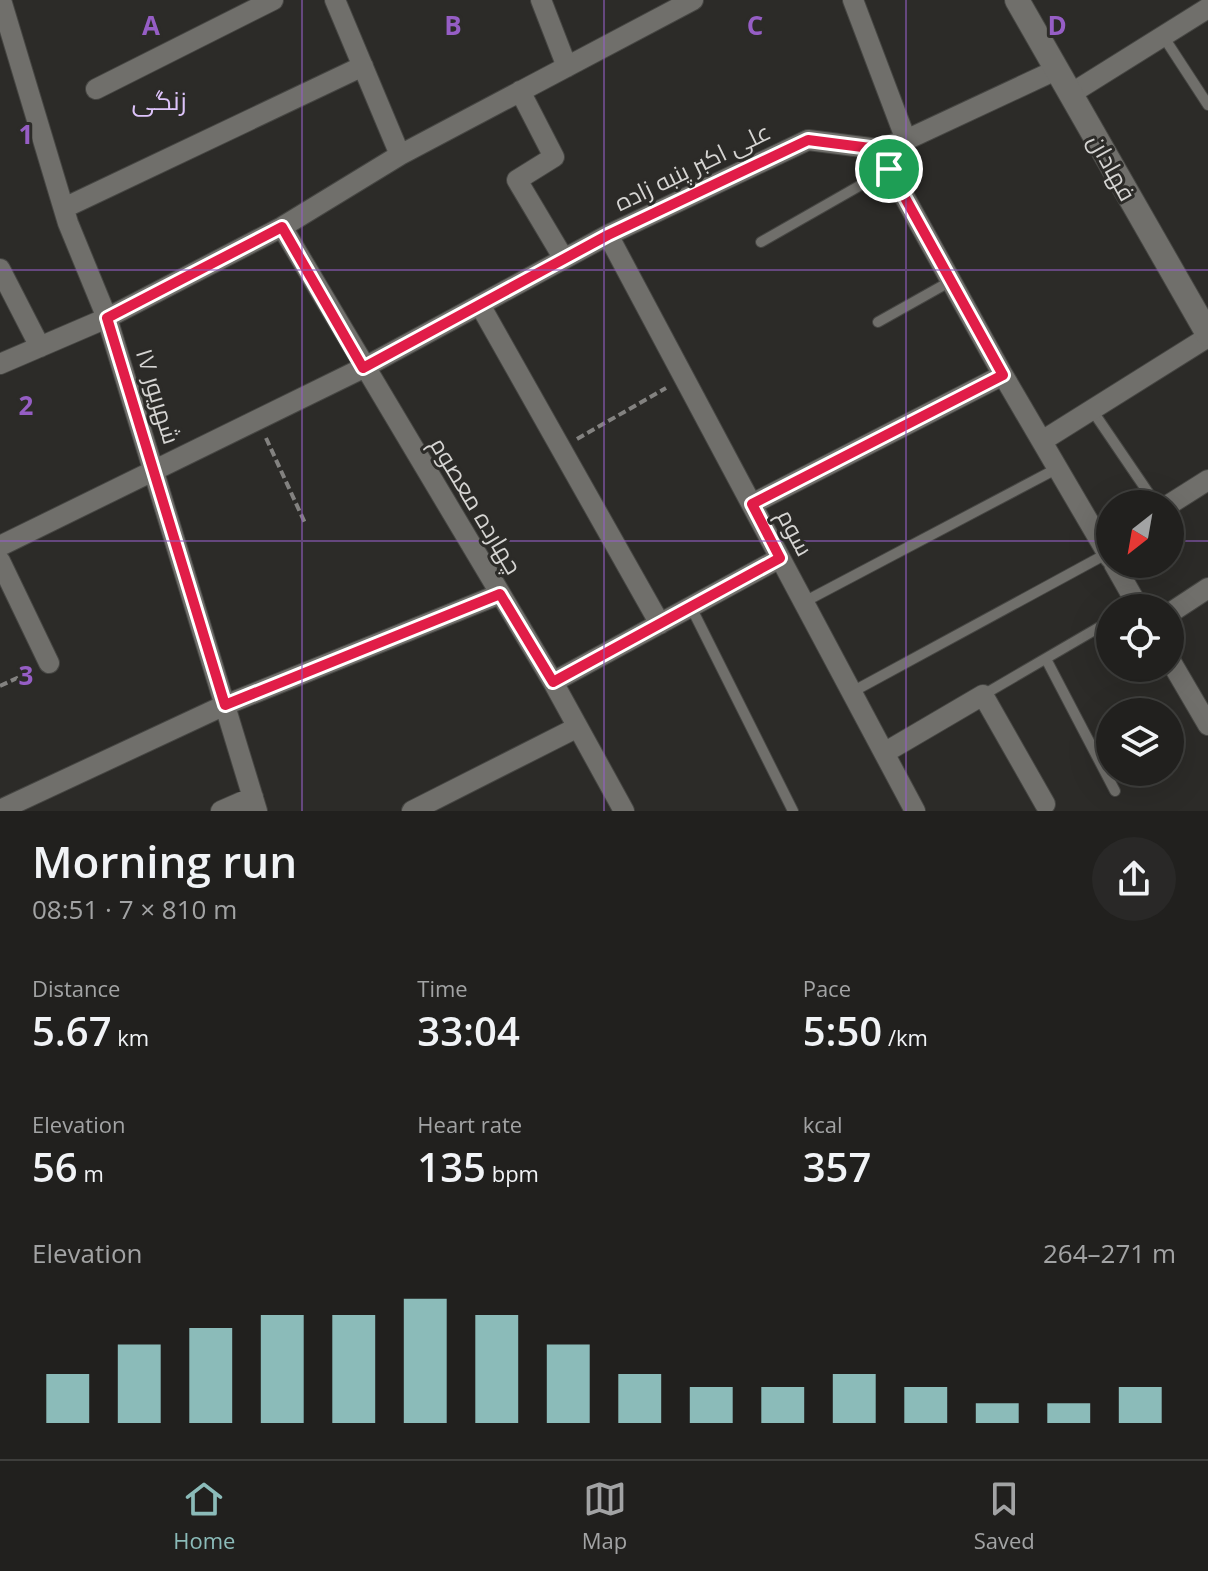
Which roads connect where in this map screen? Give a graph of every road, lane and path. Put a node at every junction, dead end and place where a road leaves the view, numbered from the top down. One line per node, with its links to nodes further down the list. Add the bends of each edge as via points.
1 (1, 0): 22 (street, ۱۷ شهریور)
2 (335, 0): 11 (street)
3 (541, 0): 12 (street)
4 (693, 0): 8 (street)
5 (853, 0): 18 (street)
6 (1017, 0): 13 (street, فهادان)
7 (267, 1): 14 (street)
8 (670, 5): 12 (street)
9 (1208, 8): 10 (street)
10 (1163, 36): 16 (street); 17 (lane)
11 (363, 66): 20 (street); 22 (street)
12 (567, 67): 15 (street)
13 (1058, 69): 16 (street, فهادان); 18 (street, علی اکبر پنبه زاده)
14 (96, 89)
15 (520, 91): 20 (street); 26 (street, via 554,157 517,180)
16 (1072, 93): 32 (street, فهادان)
17 (1208, 105)
18 (906, 140): 19 (street, علی اکبر پنبه زاده)
19 (878, 149): 21 (street); 24 (street, علی اکبر پنبه زاده, via 808,140)
20 (400, 155): 23 (street)
21 (889, 169): 25 (lane); 28 (street)
22 (64, 208): 30 (street, ۱۷ شهریور)
23 (282, 227): 30 (street); 35 (street, چهارده معصوم)
24 (608, 235): 26 (street, علی اکبر پنبه زاده); 37 (street, سوم)
25 (761, 242)
26 (564, 259): 29 (street, علی اکبر پنبه زاده)
27 (0, 269): 33 (street)
28 (951, 281): 31 (lane); 36 (street)
29 (480, 305): 35 (street, علی اکبر پنبه زاده); 41 (street)
30 (107, 318): 33 (street); 43 (street, ۱۷ شهریور)
31 (878, 322)
32 (1208, 336): 38 (street)
33 (40, 347): 34 (street)
34 (0, 364)
35 (363, 368): 39 (street, علی اکبر پنبه زاده); 55 (street, چهارده معصوم)
36 (1003, 375): 40 (street); 47 (street)
37 (684, 377): 41 (path); 47 (street, سوم)
38 (1092, 410): 40 (street); 45 (lane)
39 (258, 421): 43 (street, علی اکبر پنبه زاده); 48 (path)
40 (1042, 441): 42 (street)
41 (561, 448): 59 (street)
42 (1058, 468): 49 (street); 56 (lane)
43 (155, 473): 50 (street, علی اکبر پنبه زاده); 68 (street, ۱۷ شهریور)
44 (1208, 480): 46 (street)
45 (1146, 490)
46 (1184, 495)
47 (752, 504): 51 (street, سوم)
48 (305, 523)
49 (1096, 531)
50 (0, 546)
51 (780, 558): 56 (street, سوم); 58 (street)
52 (1096, 560): 66 (lane)
53 (0, 561): 62 (street)
54 (1208, 588): 57 (street)
55 (500, 594): 63 (street, چهارده معصوم); 68 (street)
56 (804, 602): 66 (street, سوم)
57 (1184, 604)
58 (691, 607): 59 (street); 79 (lane)
59 (660, 624): 63 (street)
60 (1096, 629): 61 (lane)
61 (1046, 659): 67 (lane); 72 (lane)
62 (49, 663): 65 (path)
63 (553, 682): 70 (street, چهارده معصوم)
64 (1183, 682): 69 (street)
65 (0, 686)
66 (852, 692): 71 (street, سوم)
67 (983, 695): 71 (street); 74 (street)
68 (225, 705): 73 (street, ۱۷ شهریور); 75 (street)
69 (1208, 725)
70 (576, 728): 76 (street); 78 (street, چهارده معصوم)
71 (884, 753): 80 (street, سوم)
72 (1115, 791)
73 (255, 804): 77 (street)
74 (1045, 804)
75 (0, 810)
76 (415, 810)
77 (221, 811)
78 (624, 811)
79 (793, 811)
80 (915, 811)

